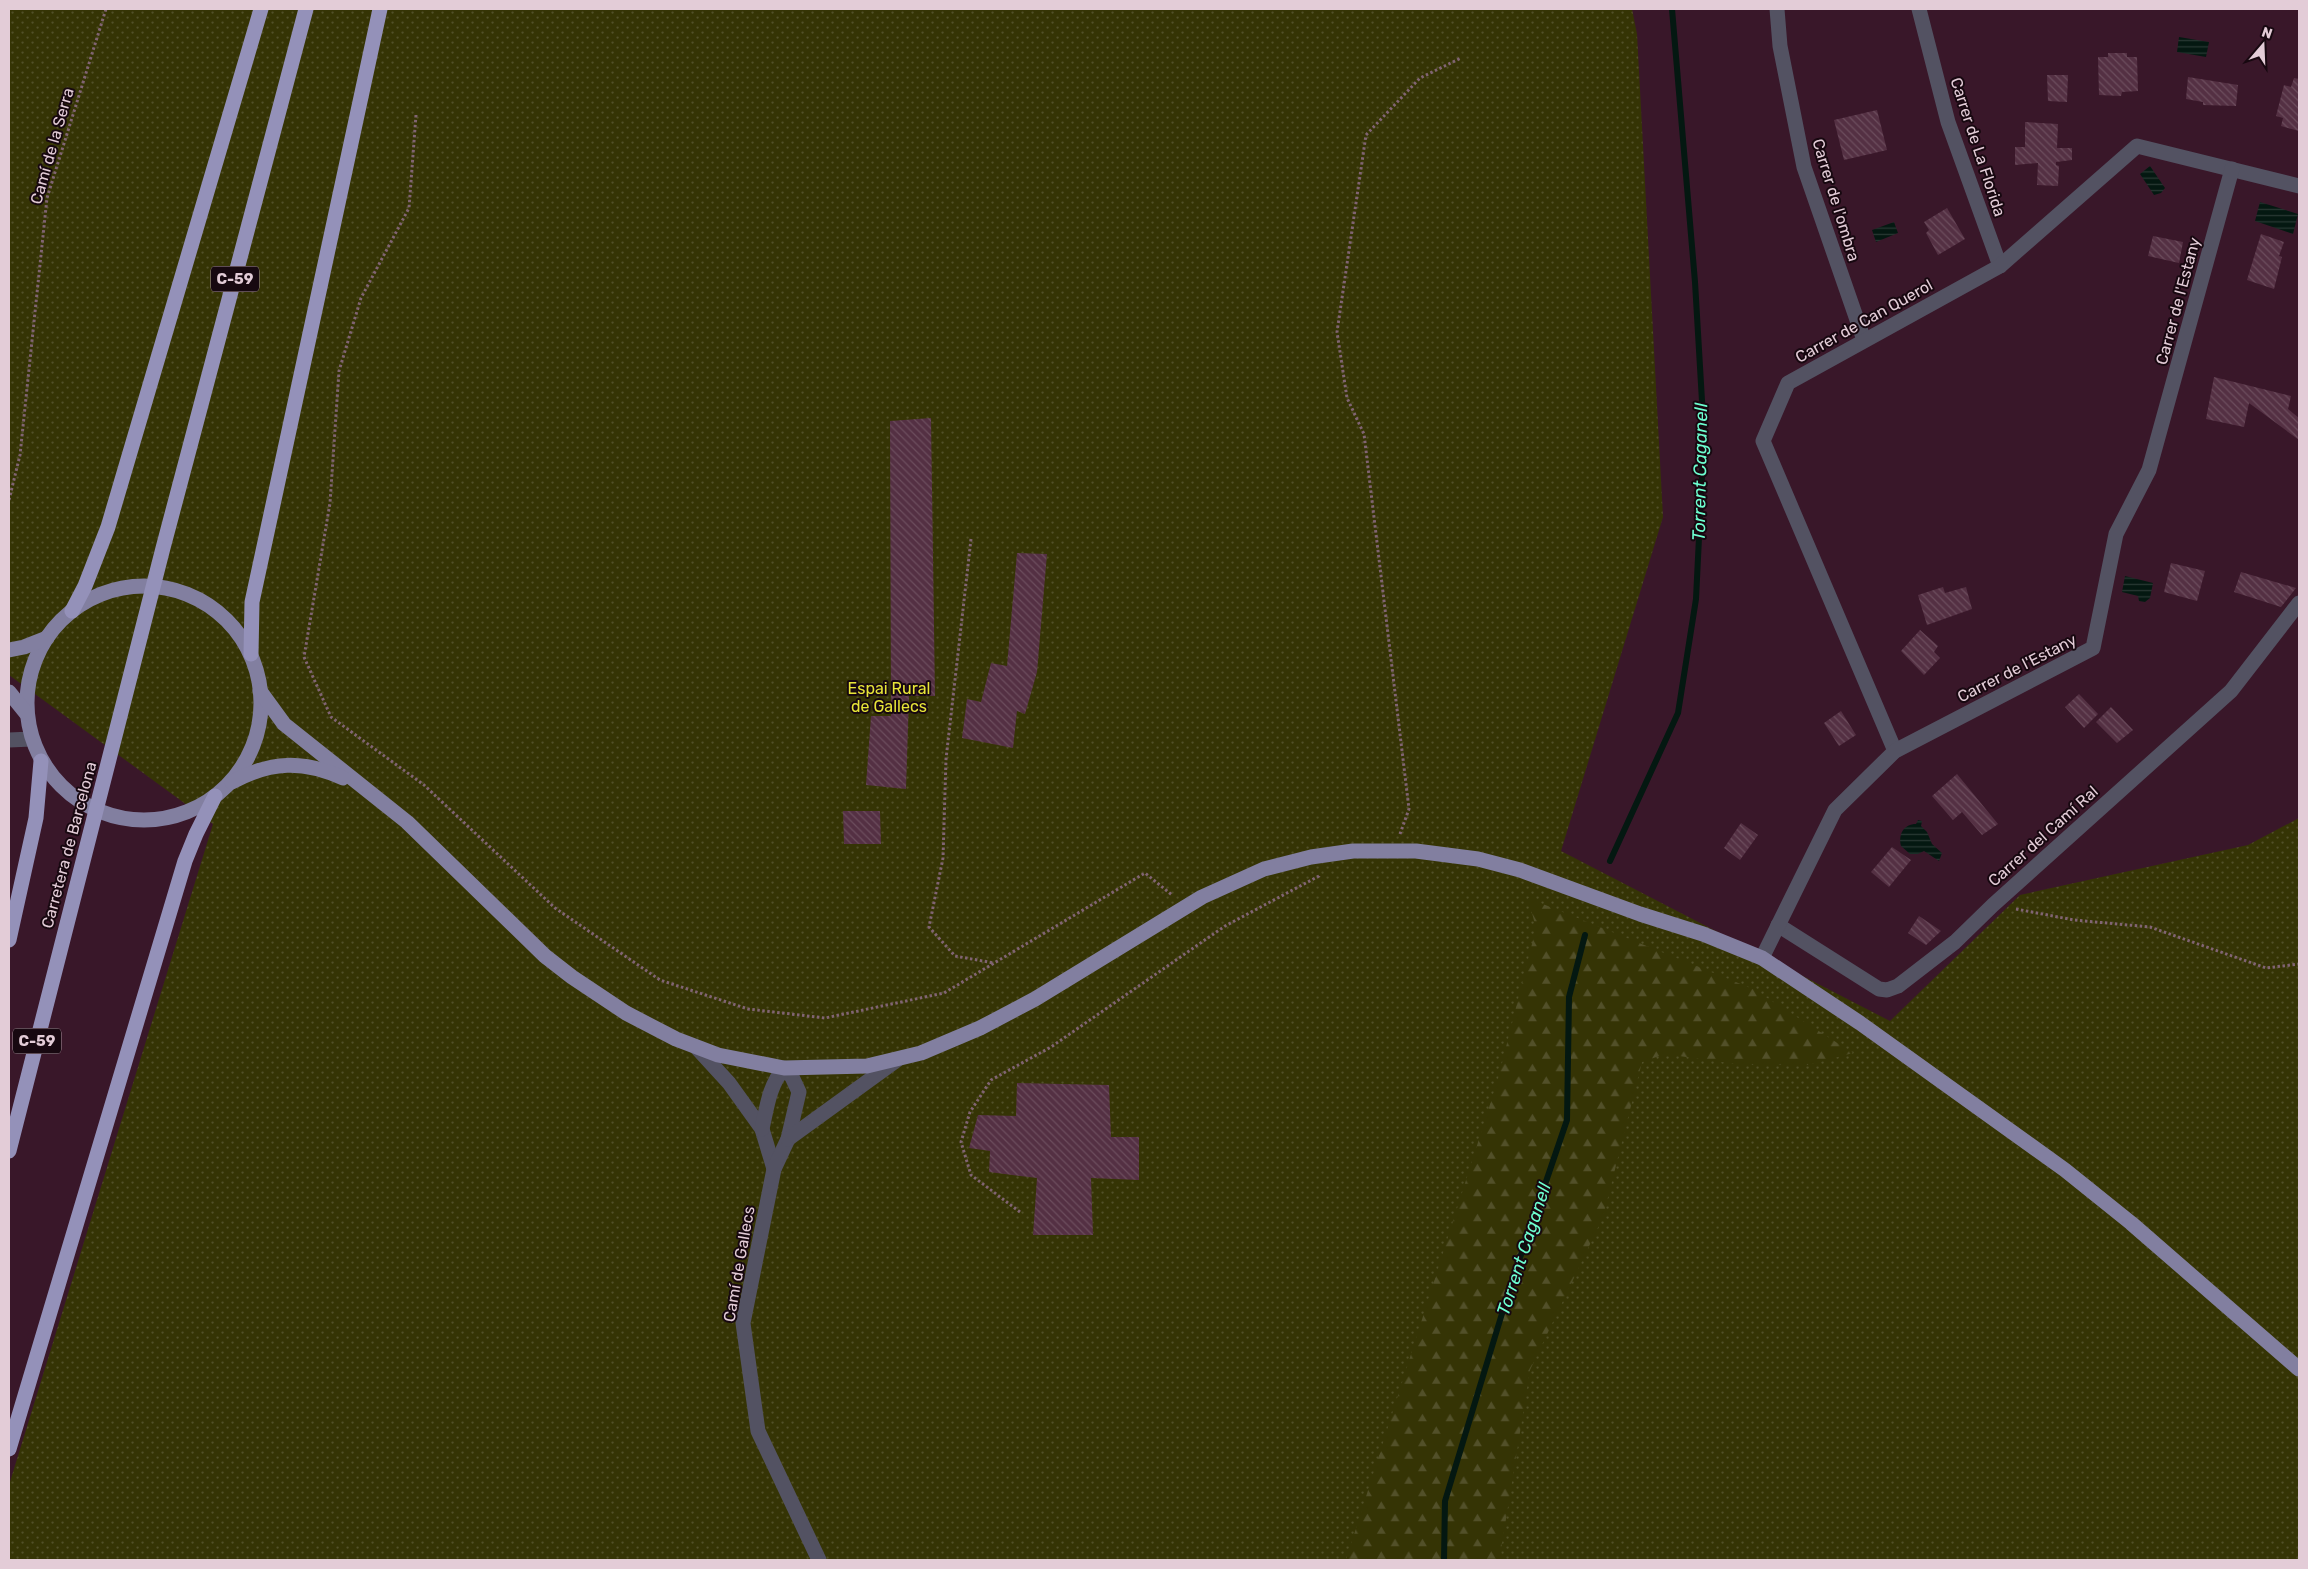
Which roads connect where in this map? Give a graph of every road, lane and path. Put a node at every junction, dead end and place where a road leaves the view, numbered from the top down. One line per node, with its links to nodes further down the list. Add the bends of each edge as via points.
1 (106, 9): 13 (path, Camí de la Serra, via 48,198 20,454)
2 (261, 9): 16 (highway, via 108,527)
3 (306, 9): 44 (highway, Carretera de Barcelona / C-59, via 163,548)
4 (380, 9): 19 (highway, via 252,602)
5 (1777, 9): 12 (street, Carrer de l'ombra, via 1780,46 1804,167)
6 (1919, 9): 11 (street, Carrer de La Florida, via 1948,122)
7 (1461, 58): 30 (path, via 1420,78 1366,136 1336,332 1347,398 1364,434 1409,810)
8 (416, 115): 37 (path, via 409,208 361,298 339,372 330,504 304,657 331,717 424,784 555,908 660,980 748,1009 825,1018 944,993)
9 (2232, 169): 10 (street, Carrer de Can Querol); 11 (street, Carrer de Can Querol, via 2137,146); 25 (street, Carrer de l'Estany, via 2149,470 2116,534 2093,648)
10 (2299, 186)
11 (2000, 266): 12 (street, Carrer de Can Querol)
12 (1864, 340): 25 (street, Carrer de Can Querol, via 1788,383 1763,441)
13 (9, 500)
14 (970, 539): 37 (path, via 946,759 943,858 930,927 955,956)
15 (2299, 603): 32 (street, Carrer del Camí Ral, via 2231,691)
16 (72, 610): 17 (main road); 19 (main road, via 130,584 165,586 216,612 234,627)
17 (47, 638): 18 (main road); 22 (main road, via 29,678)
18 (9, 650)
19 (251, 654): 20 (main road)
20 (260, 691): 27 (main road, via 260,716 255,739); 28 (main road, via 284,724)
21 (9, 692): 22 (main road)
22 (26, 713): 23 (main road)
23 (32, 739): 24 (street); 26 (main road)
24 (9, 740)
25 (1895, 750): 34 (street, Carrer de l'Estany, via 1835,810)
26 (41, 761): 29 (main road, via 56,782 74,798 121,818 158,819 184,813); 35 (highway, via 36,818)
27 (230, 783): 28 (main road, via 261,770 304,764); 29 (main road)
28 (365, 787): 39 (main road, via 440,852 545,956 626,1013)
29 (215, 796): 48 (highway, via 185,861)
30 (1393, 851): 31 (main road, via 1353,851); 36 (main road, via 1478,859 1520,870)
31 (1322, 856): 33 (main road, via 1264,869); 46 (path, via 1319,876 1225,926 1050,1047 991,1080 970,1112 961,1142 971,1174)
32 (1993, 905): 34 (street, Carrer del Camí Ral, via 1955,942 1903,983 1887,990 1870,984); 38 (path, via 2074,920 2150,927 2266,968)
33 (1186, 906): 37 (path, via 1144,873); 40 (main road, via 1035,999 980,1028 921,1054)
34 (1778, 925): 36 (street, Carrer de l'Estany)
35 (9, 940)
36 (1762, 958): 47 (main road, via 1860,1023 2065,1170)
37 (994, 963)
38 (2299, 964)
39 (696, 1047): 41 (main road, via 718,1055); 42 (street, Camí de Gallecs, via 729,1083)
40 (897, 1060): 41 (main road, via 867,1066); 43 (street, Camí de Gallecs)
41 (784, 1068): 42 (street, via 772,1088); 43 (street, Camí de Gallecs, via 799,1092)
42 (762, 1129): 45 (street, Camí de Gallecs)
43 (788, 1139): 45 (street, Camí de Gallecs)
44 (9, 1151)
45 (774, 1169): 49 (street, Camí de Gallecs, via 743,1323 758,1431)
46 (1020, 1212)
47 (2299, 1369)
48 (9, 1450)
49 (819, 1560)

